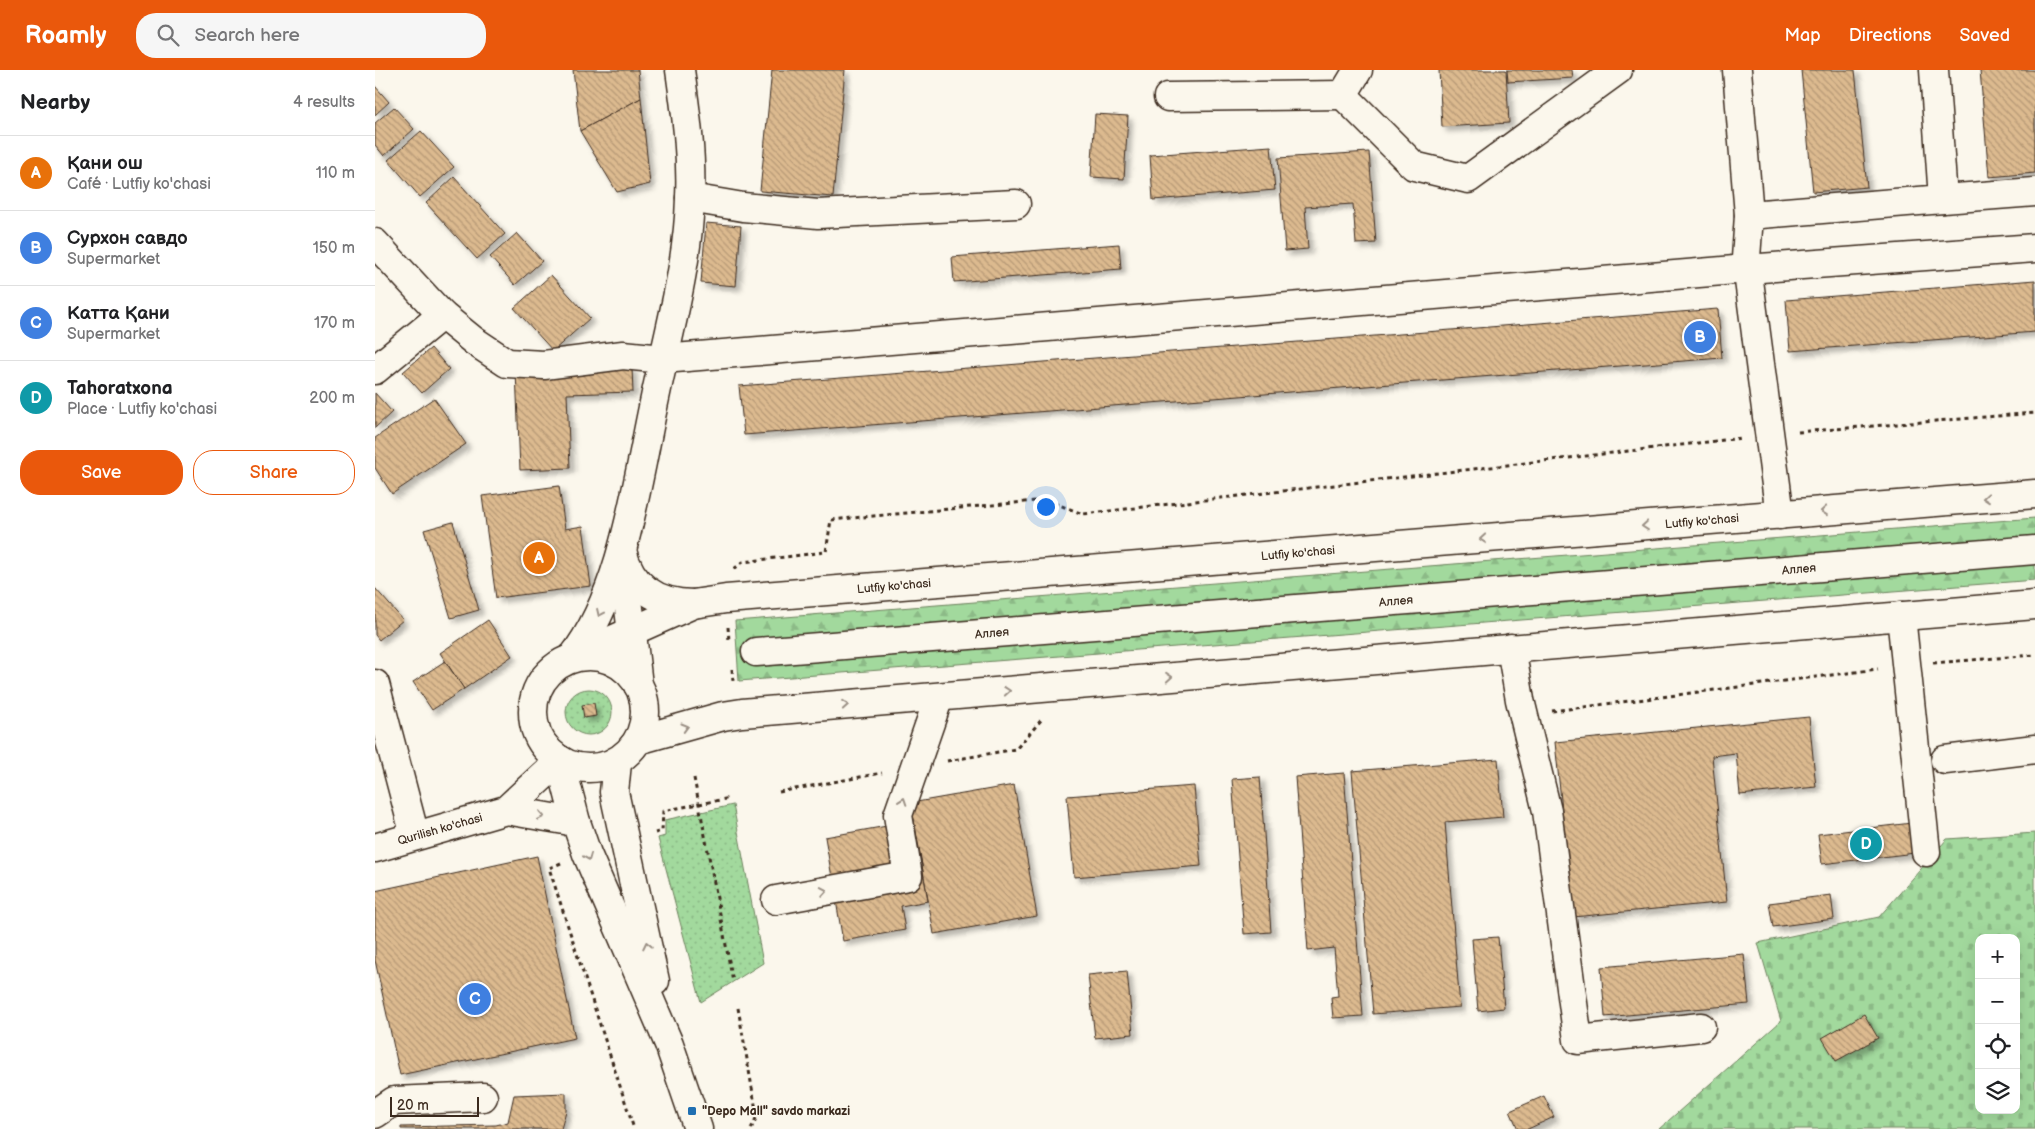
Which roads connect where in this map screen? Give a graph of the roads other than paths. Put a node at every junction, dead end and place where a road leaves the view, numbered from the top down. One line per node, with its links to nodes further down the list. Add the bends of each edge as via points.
1 (680, 70): 9 (main road, via 691,157)
2 (1358, 70): 6 (main road)
3 (1618, 70): 6 (main road, via 1468,179 1414,166)
4 (1737, 70): 12 (main road)
5 (1934, 70): 10 (main road)
6 (1343, 95): 7 (main road)
7 (1169, 97)
8 (2035, 192): 10 (main road)
9 (691, 198): 11 (main road, via 818,214); 17 (main road, via 682,281)
10 (1943, 199): 12 (main road)
11 (1016, 204)
12 (1749, 215): 15 (main road)
13 (375, 243): 16 (main road)
14 (2035, 248): 15 (main road)
15 (1747, 269): 17 (main road); 20 (main road)
16 (442, 315): 17 (main road, via 473,342 507,362 544,365 623,355); 18 (main road)
17 (663, 359): 22 (main road)
18 (375, 370)
19 (2035, 494): 20 (main road, Lutfiy ko'chasi, one-way to 20)
20 (1780, 515): 23 (main road, Lutfiy ko'chasi, one-way to 23, via 735,598)
21 (2035, 550): 28 (main road, Аллея)
22 (622, 551): 23 (main road, via 631,574 647,592 668,602); 26 (main road); 29 (main road, one-way to 29, via 598,617)
23 (693, 604): 26 (main road, Lutfiy ko'chasi)
24 (2035, 605): 25 (main road)
25 (1901, 616): 27 (main road); 42 (main road)
26 (632, 631): 29 (main road, Lutfiy ko'chasi); 31 (main road)
27 (1511, 648): 32 (main road, one-way to 27); 44 (main road, via 1547,811 1578,1040)
28 (756, 652)
29 (573, 658): 31 (main road, via 592,656 610,660 627,670); 35 (main road, via 548,673 537,690 533,707 537,733)
30 (375, 684): 40 (main road)
31 (639, 685): 33 (main road, via 645,712)
32 (939, 697): 33 (main road, one-way to 32, via 723,716); 43 (main road, one-way to 32, via 908,876 898,815)
33 (638, 740): 37 (main road)
34 (2035, 749): 36 (main road)
35 (560, 760): 37 (main road, via 585,768); 38 (main road, Qurilish ko'chasi); 39 (main road)
36 (1945, 760)
37 (617, 763): 45 (main road, one-way to 37, via 615,792)
38 (506, 810): 39 (main road, Qurilish ko'chasi, one-way to 39); 40 (main road, Qurilish ko'chasi)
39 (576, 822): 45 (main road, one-way to 45)
40 (415, 836): 41 (main road, Qurilish ko'chasi)
41 (375, 848)
42 (1925, 852)
43 (777, 900)
44 (1701, 1027)
45 (669, 1044): 48 (main road)
46 (483, 1097): 47 (main road, via 394,1101)
47 (375, 1114)
48 (698, 1129)

